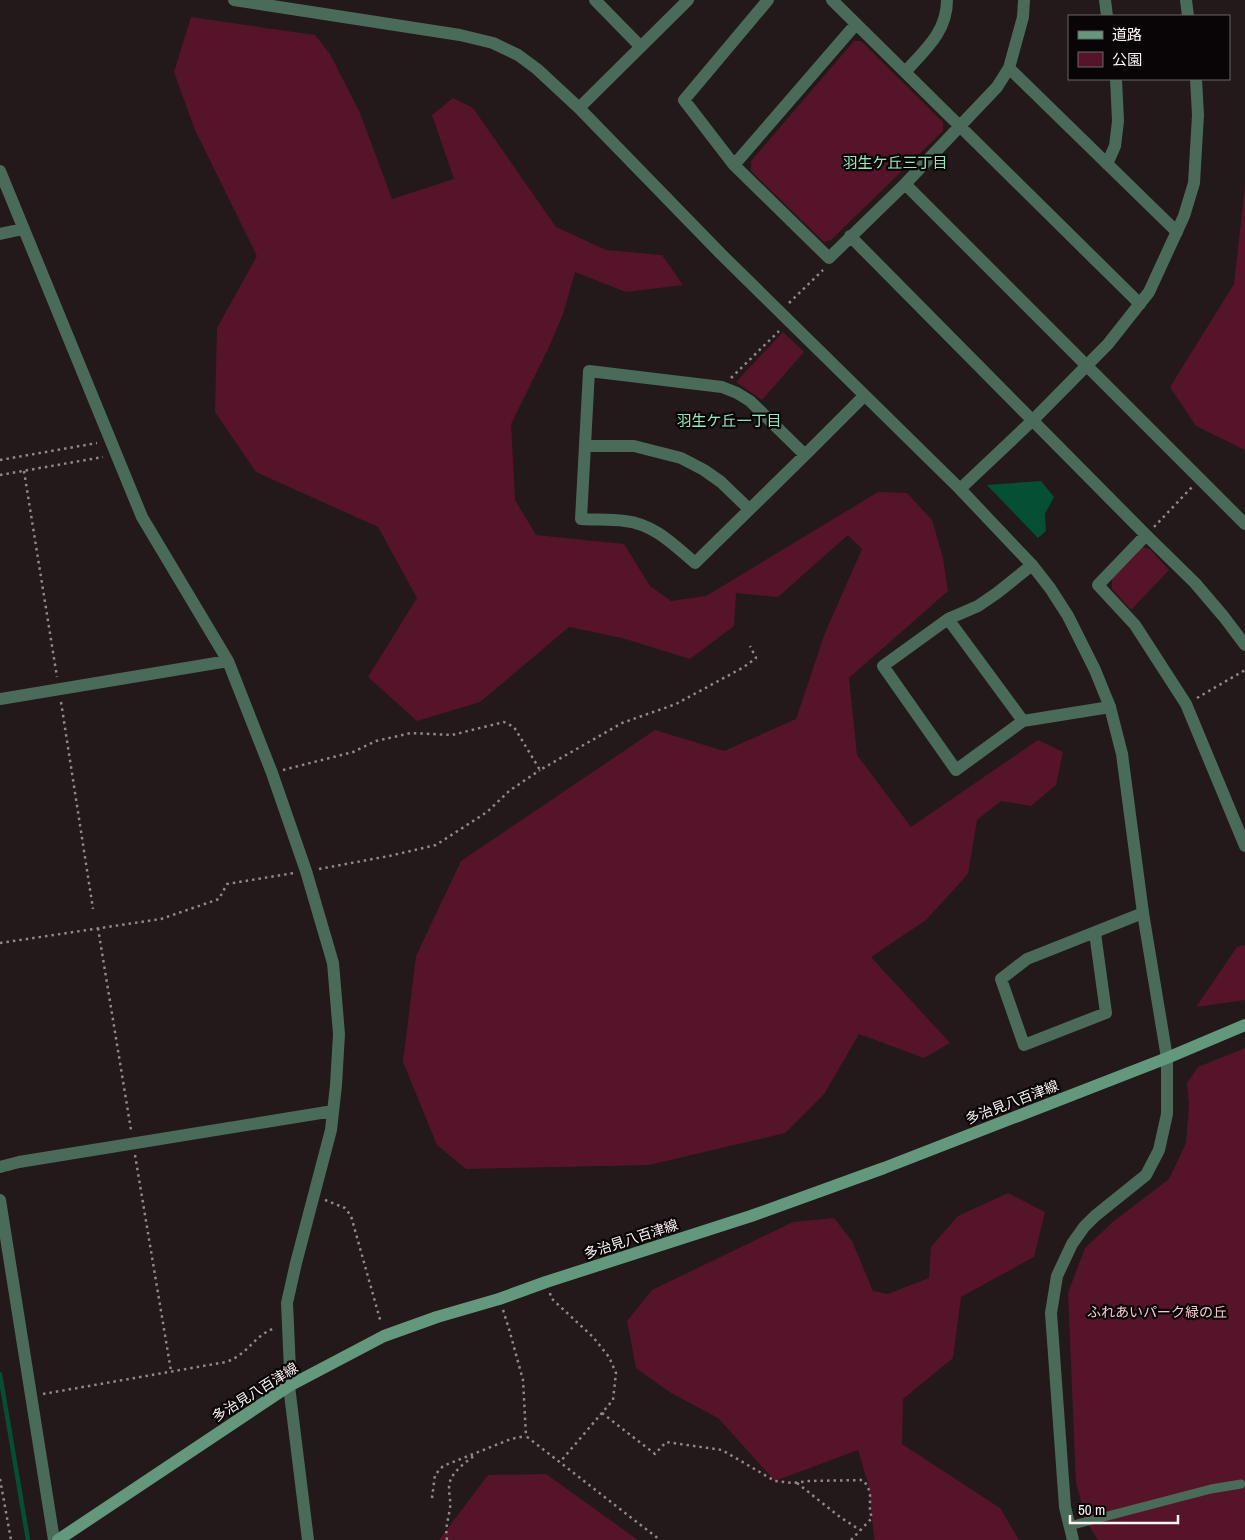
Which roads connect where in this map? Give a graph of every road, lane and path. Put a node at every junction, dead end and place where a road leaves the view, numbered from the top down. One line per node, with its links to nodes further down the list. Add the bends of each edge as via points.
1 (234, 0): 18 (street, via 436,30 493,43 537,69)
2 (595, 0): 13 (street)
3 (688, 0): 13 (street)
4 (768, 0): 21 (street, via 684,100)
5 (832, 0): 12 (street)
6 (947, 0): 15 (street, via 937,37)
7 (1024, 0): 14 (street, via 1023,17)
8 (1105, 0): 10 (street)
9 (1186, 0): 11 (street)
10 (1107, 15)
11 (1188, 15)
12 (856, 24): 15 (street); 21 (street)
13 (640, 46): 18 (street)
14 (1009, 68): 19 (street, via 997,87); 20 (street)
15 (905, 72): 19 (street)
16 (1116, 80): 20 (street, via 1116,146)
17 (1196, 80): 25 (street, via 1198,115 1194,183)
18 (579, 108): 30 (street)
19 (960, 127): 23 (street); 29 (street)
20 (1107, 164): 25 (street)
21 (734, 165): 28 (street)
22 (0, 171): 24 (street)
23 (905, 184): 27 (street); 31 (street)
24 (23, 229): 26 (street); 35 (street)
25 (1177, 232): 29 (street, via 1149,292)
26 (0, 234)
27 (850, 236): 28 (street); 34 (street)
28 (829, 258): 30 (path, via 827,266)
29 (1140, 304): 31 (street)
30 (785, 316): 32 (path); 33 (street)
31 (1087, 365): 34 (street); 41 (street)
32 (722, 387): 36 (street, via 589,371); 37 (street, via 750,401)
33 (864, 396): 37 (street); 42 (street)
34 (1033, 420): 42 (street); 45 (street)
35 (110, 438): 38 (street); 39 (path, via 93,445)
36 (586, 446): 43 (street, via 634,446 681,458 721,482); 43 (street, via 581,519 626,521 644,526 670,541 695,564)
37 (805, 454): 43 (street)
38 (117, 455): 40 (path); 50 (street, via 142,517)
39 (0, 460)
40 (0, 475)
41 (1200, 478): 44 (street); 45 (path)
42 (960, 489): 46 (street)
43 (749, 509)
44 (1245, 524)
45 (1146, 535): 48 (street, via 1195,583); 53 (street, via 1098,584 1135,625)
46 (1032, 565): 47 (street, via 978,606); 54 (street, via 1068,616)
47 (948, 619): 55 (street); 55 (street, via 883,666 956,770)
48 (1245, 645)
49 (750, 646): 56 (path, via 756,658 744,667 676,704 622,723)
50 (228, 661): 52 (street); 57 (street)
51 (1245, 670): 53 (path)
52 (0, 699)
53 (1186, 704): 58 (street)
54 (1110, 707): 55 (street); 60 (street, via 1122,754)
55 (1023, 721)
56 (540, 770): 57 (path, via 514,728 504,722 452,735 411,733); 59 (path, via 509,791 487,812 436,845)
57 (272, 774): 59 (street)
58 (1245, 846)
59 (306, 871): 62 (path, via 228,884 219,899 161,919); 65 (street, via 333,963 339,1034)
60 (1143, 913): 61 (street); 64 (street)
61 (1095, 933): 61 (street, via 1026,958 1001,979 1024,1045 1106,1013)
62 (0, 943)
63 (1245, 1025): 64 (main road, 多治見八百津線)
64 (1167, 1058): 69 (main road, 多治見八百津線, via 751,1216); 83 (street, via 1167,1114 1159,1150 1146,1175 1084,1227 1064,1258 1055,1284 1051,1313)
65 (333, 1110): 66 (street); 67 (street, via 331,1130)
66 (0, 1166)
67 (313, 1195): 71 (street, via 287,1303); 72 (path, via 345,1208 351,1216)
68 (0, 1200): 74 (street)
69 (546, 1282): 70 (main road, 多治見八百津線); 75 (path, via 551,1298 594,1337 609,1356 616,1373 613,1400)
70 (499, 1299): 72 (main road, 多治見八百津線); 76 (path, via 523,1380)
71 (288, 1324): 73 (street); 74 (path, via 268,1330 244,1353 226,1362)
72 (384, 1336): 73 (main road, 多治見八百津線)
73 (289, 1386): 86 (main road, 多治見八百津線); 87 (street)
74 (31, 1396): 86 (street)
75 (602, 1413): 78 (path); 80 (path, via 655,1454 666,1442 722,1450 775,1481)
76 (526, 1436): 77 (path); 78 (path)
77 (478, 1452): 82 (path, via 443,1466 435,1475); 88 (path, via 450,1479)
78 (560, 1462): 89 (path)
79 (0, 1479): 85 (path)
80 (796, 1483): 84 (path); 84 (path, via 863,1480 869,1487 872,1518)
81 (1241, 1484): 83 (lane)
82 (432, 1498)
83 (1069, 1526): 91 (street)
84 (860, 1530): 90 (path)
85 (11, 1540)
86 (56, 1540)
87 (308, 1540)
88 (447, 1540)
89 (660, 1540)
90 (851, 1540)
91 (1072, 1540)

